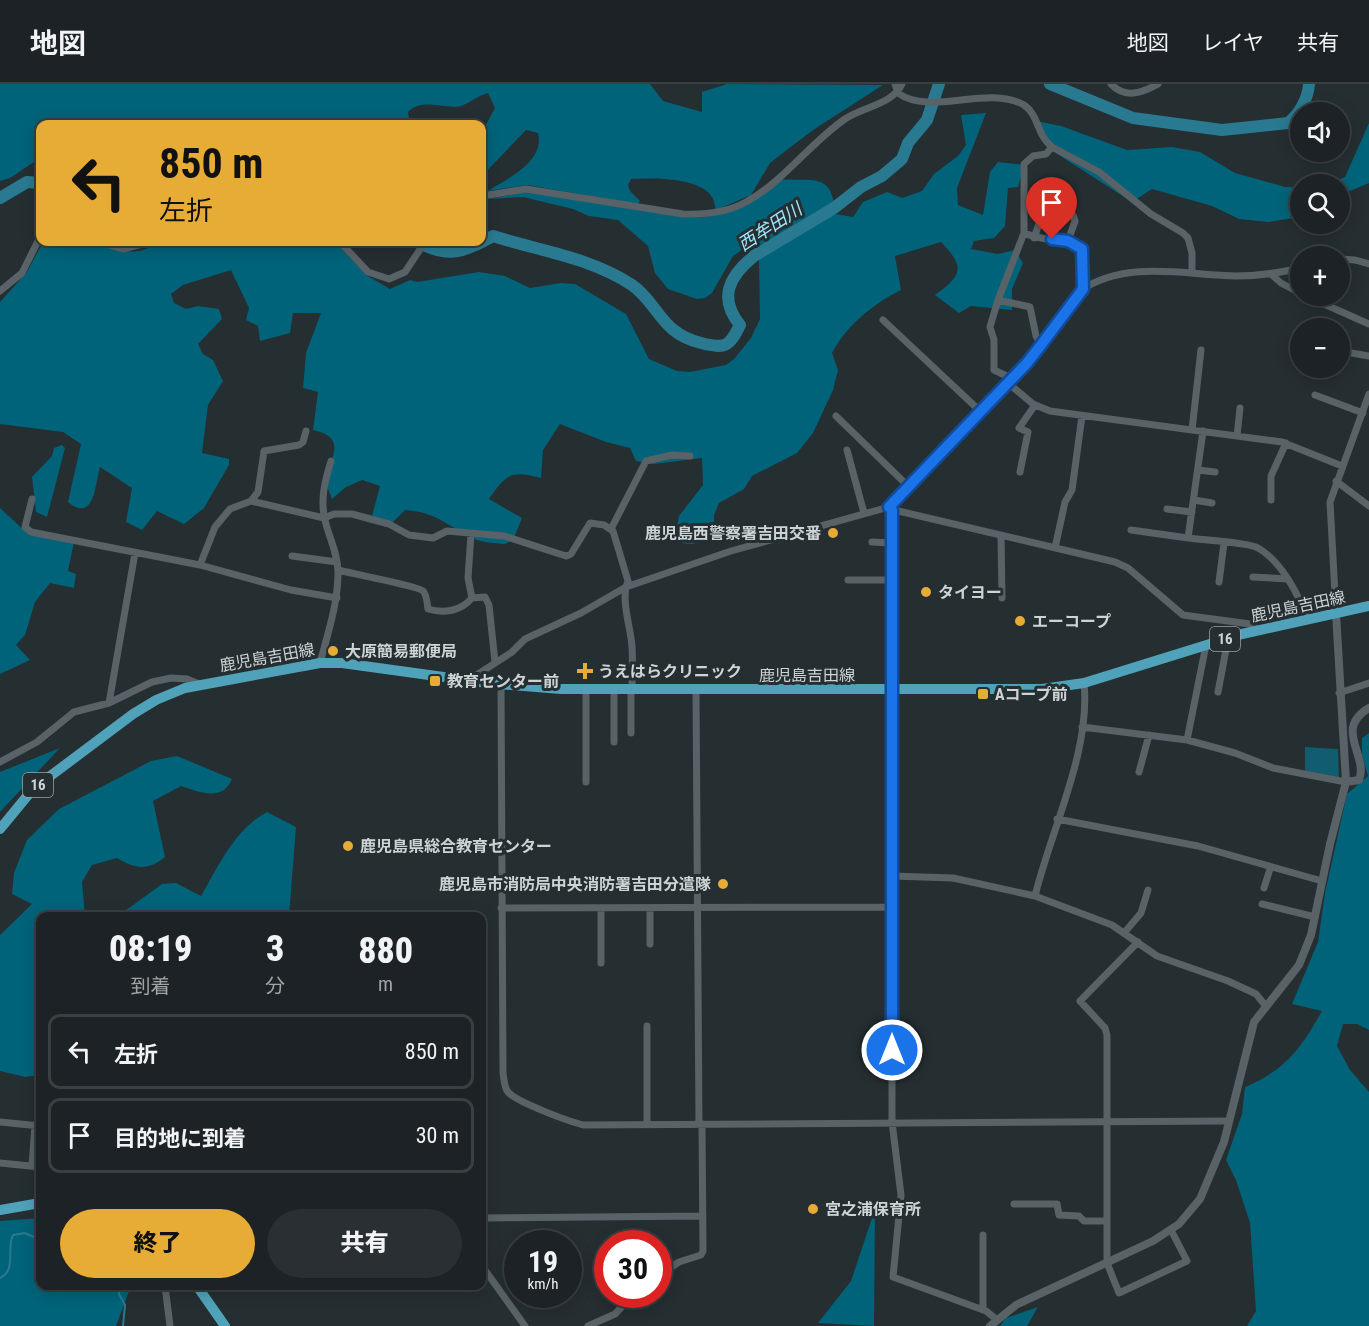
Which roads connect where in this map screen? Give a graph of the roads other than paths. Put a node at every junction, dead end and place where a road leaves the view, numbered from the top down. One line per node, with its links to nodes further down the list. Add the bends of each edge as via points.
1 (895, 84): 5 (street)
2 (902, 84): 5 (street)
3 (1111, 84): 4 (street, via 1128,93 1142,93)
4 (1158, 84)
5 (898, 93): 6 (street, via 915,102 990,97 1023,104 1045,142); 7 (street, via 836,126 757,196 727,210 683,214 526,189)
6 (1052, 147): 8 (street, via 1024,164); 19 (street, via 1100,172 1188,238)
7 (486, 195)
8 (1024, 233): 9 (street); 24 (street)
9 (1034, 238): 10 (street); 10 (street, via 1048,208 1073,215 1075,221)
10 (1068, 241): 22 (street, via 1082,249)
11 (36, 245): 23 (street, via 22,273)
12 (112, 246): 13 (street)
13 (135, 246)
14 (344, 246): 15 (street, via 368,272 384,279 403,274)
15 (422, 246)
16 (1350, 260): 17 (street)
17 (1369, 264)
18 (1290, 270): 20 (street)
19 (1192, 272): 20 (street); 22 (street, via 1108,276)
20 (1271, 274): 21 (street)
21 (1290, 287)
22 (1083, 289): 28 (street)
23 (0, 291)
24 (998, 300): 28 (street, via 1030,307); 32 (street, via 990,327 993,366)
25 (1328, 306): 27 (street)
26 (884, 320): 37 (street)
27 (1369, 324)
28 (1041, 345): 32 (street)
29 (1201, 350): 41 (street)
30 (1350, 353): 31 (street)
31 (1369, 356)
32 (1010, 381): 35 (street); 37 (street)
33 (1369, 394): 38 (street)
34 (1315, 395): 38 (street)
35 (1035, 405): 40 (street); 51 (street, via 1019,428 1028,432)
36 (1240, 408): 44 (street)
37 (980, 411): 54 (street)
38 (1363, 413): 49 (street)
39 (836, 416): 54 (street)
40 (1082, 416): 41 (street); 74 (street, via 1072,490 1065,502)
41 (1192, 430): 43 (street)
42 (306, 431): 58 (street, via 299,445 264,451 258,492)
43 (1203, 431): 44 (street); 50 (street)
44 (1237, 436): 45 (street)
45 (1286, 443): 49 (street); 57 (street, via 1271,476)
46 (847, 450): 64 (street)
47 (690, 456): 66 (street, via 672,455 646,461)
48 (331, 461): 65 (street, via 323,487)
49 (1342, 466): 53 (street)
50 (1198, 470): 52 (street); 56 (street)
51 (1020, 472)
52 (1215, 472)
53 (1336, 481): 60 (street); 89 (street, via 1329,516)
54 (909, 487): 61 (street)
55 (32, 499): 75 (street, via 25,527 31,532)
56 (1194, 500): 59 (street); 63 (street)
57 (1271, 500)
58 (251, 501): 65 (street); 77 (street, via 230,510 215,526)
59 (1212, 503)
60 (1369, 506)
61 (890, 508): 64 (street); 69 (street); 72 (street)
62 (1167, 509): 63 (street)
63 (1192, 512): 70 (street)
64 (864, 513): 84 (street, via 731,551)
65 (324, 518): 68 (street, via 352,514 389,524 409,535 433,538 447,531); 78 (street, via 334,543)
66 (611, 529): 68 (street, via 590,523 566,556 504,536); 84 (street, via 628,581)
67 (1131, 530): 70 (street)
68 (471, 534): 86 (street, via 468,578)
69 (1001, 535): 74 (street); 87 (street)
70 (1188, 538): 73 (street)
71 (872, 542): 72 (street)
72 (891, 543): 82 (street)
73 (1224, 543): 80 (street, via 1257,547); 83 (street)
74 (1055, 548): 91 (street, via 1128,568 1183,615 1250,624)
75 (135, 553): 77 (street); 108 (street)
76 (292, 556): 78 (street)
77 (200, 565): 85 (street)
78 (337, 566): 85 (street); 86 (street, via 376,580 417,586 426,596 428,609 437,612 465,605)
79 (1253, 576): 80 (street)
80 (1287, 579): 90 (street, via 1297,592)
81 (848, 580): 82 (street)
82 (891, 580): 101 (street)
83 (1219, 582)
84 (626, 587): 94 (street, via 525,639); 104 (street, via 633,651)
85 (337, 598): 95 (street)
86 (472, 598): 94 (street, via 485,597 489,605)
87 (1002, 598)
88 (1369, 606): 89 (main road, 鹿児島吉田線 / 16)
89 (1336, 613): 90 (main road, 鹿児島吉田線 / 16); 107 (street)
90 (1307, 621): 91 (main road, 鹿児島吉田線 / 16)
91 (1258, 630): 92 (main road, 鹿児島吉田線 / 16)
92 (1228, 639): 93 (main road, 鹿児島吉田線 / 16); 106 (street)
93 (1206, 645): 97 (main road, 鹿児島吉田線 / 16); 113 (street)
94 (495, 662): 96 (street)
95 (320, 663): 96 (main road, 鹿児島吉田線 / 16, via 359,664); 99 (main road, 鹿児島吉田線 / 16)
96 (469, 680): 100 (main road, 鹿児島吉田線 / 16)
97 (1084, 683): 101 (main road, 鹿児島吉田線 / 16, via 1042,689); 110 (street)
98 (1369, 683): 107 (street)
99 (200, 684): 108 (street, via 171,678 152,682); 120 (main road, 鹿児島吉田線 / 16, via 156,700 126,719 33,789)
100 (501, 684): 102 (main road, 鹿児島吉田線 / 16); 129 (street)
101 (891, 689): 105 (main road, 鹿児島吉田線 / 16); 122 (street)
102 (586, 690): 103 (main road, 鹿児島吉田線 / 16); 117 (street)
103 (614, 690): 104 (main road, 鹿児島吉田線 / 16); 114 (street)
104 (631, 690): 105 (main road, 鹿児島吉田線 / 16); 111 (street)
105 (696, 690): 132 (street)
106 (1218, 693)
107 (1339, 693): 118 (street)
108 (109, 703): 115 (street, via 74,712 37,742)
109 (1369, 708): 118 (street, via 1357,717 1354,727 1364,770 1359,780)
110 (1082, 727): 112 (street); 119 (street, via 1077,763)
111 (631, 733)
112 (1149, 735): 113 (street); 116 (street)
113 (1187, 740): 118 (street, via 1273,768)
114 (614, 742)
115 (0, 762)
116 (1139, 772)
117 (586, 782)
118 (1346, 782): 123 (street)
119 (1057, 819): 121 (street, via 1198,846); 126 (street)
120 (0, 829)
121 (1270, 868): 123 (street); 124 (street)
122 (892, 876): 126 (street, via 953,878); 128 (street)
123 (1322, 881): 133 (street)
124 (1264, 888)
125 (1148, 890): 134 (street, via 1139,917)
126 (1035, 896): 134 (street)
127 (1262, 904): 133 (street)
128 (892, 907): 132 (street); 142 (street)
129 (501, 908): 130 (street); 144 (street, via 503,1073 508,1092 573,1122)
130 (601, 908): 131 (street); 137 (street)
131 (650, 908): 132 (street); 136 (street)
132 (698, 908): 145 (street)
133 (1315, 917): 138 (street, via 1299,965)
134 (1124, 933): 135 (street)
135 (1138, 942): 138 (street, via 1167,961 1256,994); 143 (street, via 1080,1001 1107,1035)
136 (650, 944)
137 (601, 963)
138 (1265, 1005): 140 (street, via 1248,1039)
139 (647, 1026): 144 (street)
140 (1229, 1121): 143 (street); 157 (street, via 1200,1200)
141 (0, 1122): 146 (street)
142 (892, 1122): 143 (street); 145 (street); 165 (street, via 901,1195 892,1277)
143 (1107, 1122): 156 (street)
144 (647, 1124): 145 (street)
145 (701, 1124): 154 (street)
146 (36, 1125)
147 (36, 1139): 149 (street)
148 (0, 1163): 149 (street)
149 (32, 1166): 150 (street)
150 (36, 1166)
151 (36, 1204): 153 (main road)
152 (1014, 1204): 156 (street, via 1057,1204 1059,1215)
153 (0, 1210)
154 (703, 1216): 155 (street); 160 (street, via 701,1255)
155 (486, 1218)
156 (1107, 1221): 159 (street)
157 (1171, 1230): 159 (street); 159 (street, via 1186,1261 1119,1293)
158 (983, 1235): 165 (street)
159 (1107, 1263): 166 (street, via 1016,1305)
160 (672, 1266)
161 (486, 1272): 169 (street)
162 (166, 1290): 167 (street)
163 (200, 1290): 168 (main road)
164 (621, 1308): 170 (street)
165 (984, 1310): 166 (street)
166 (993, 1323)
167 (170, 1326)
168 (225, 1326)
169 (525, 1326)
170 (588, 1326)

